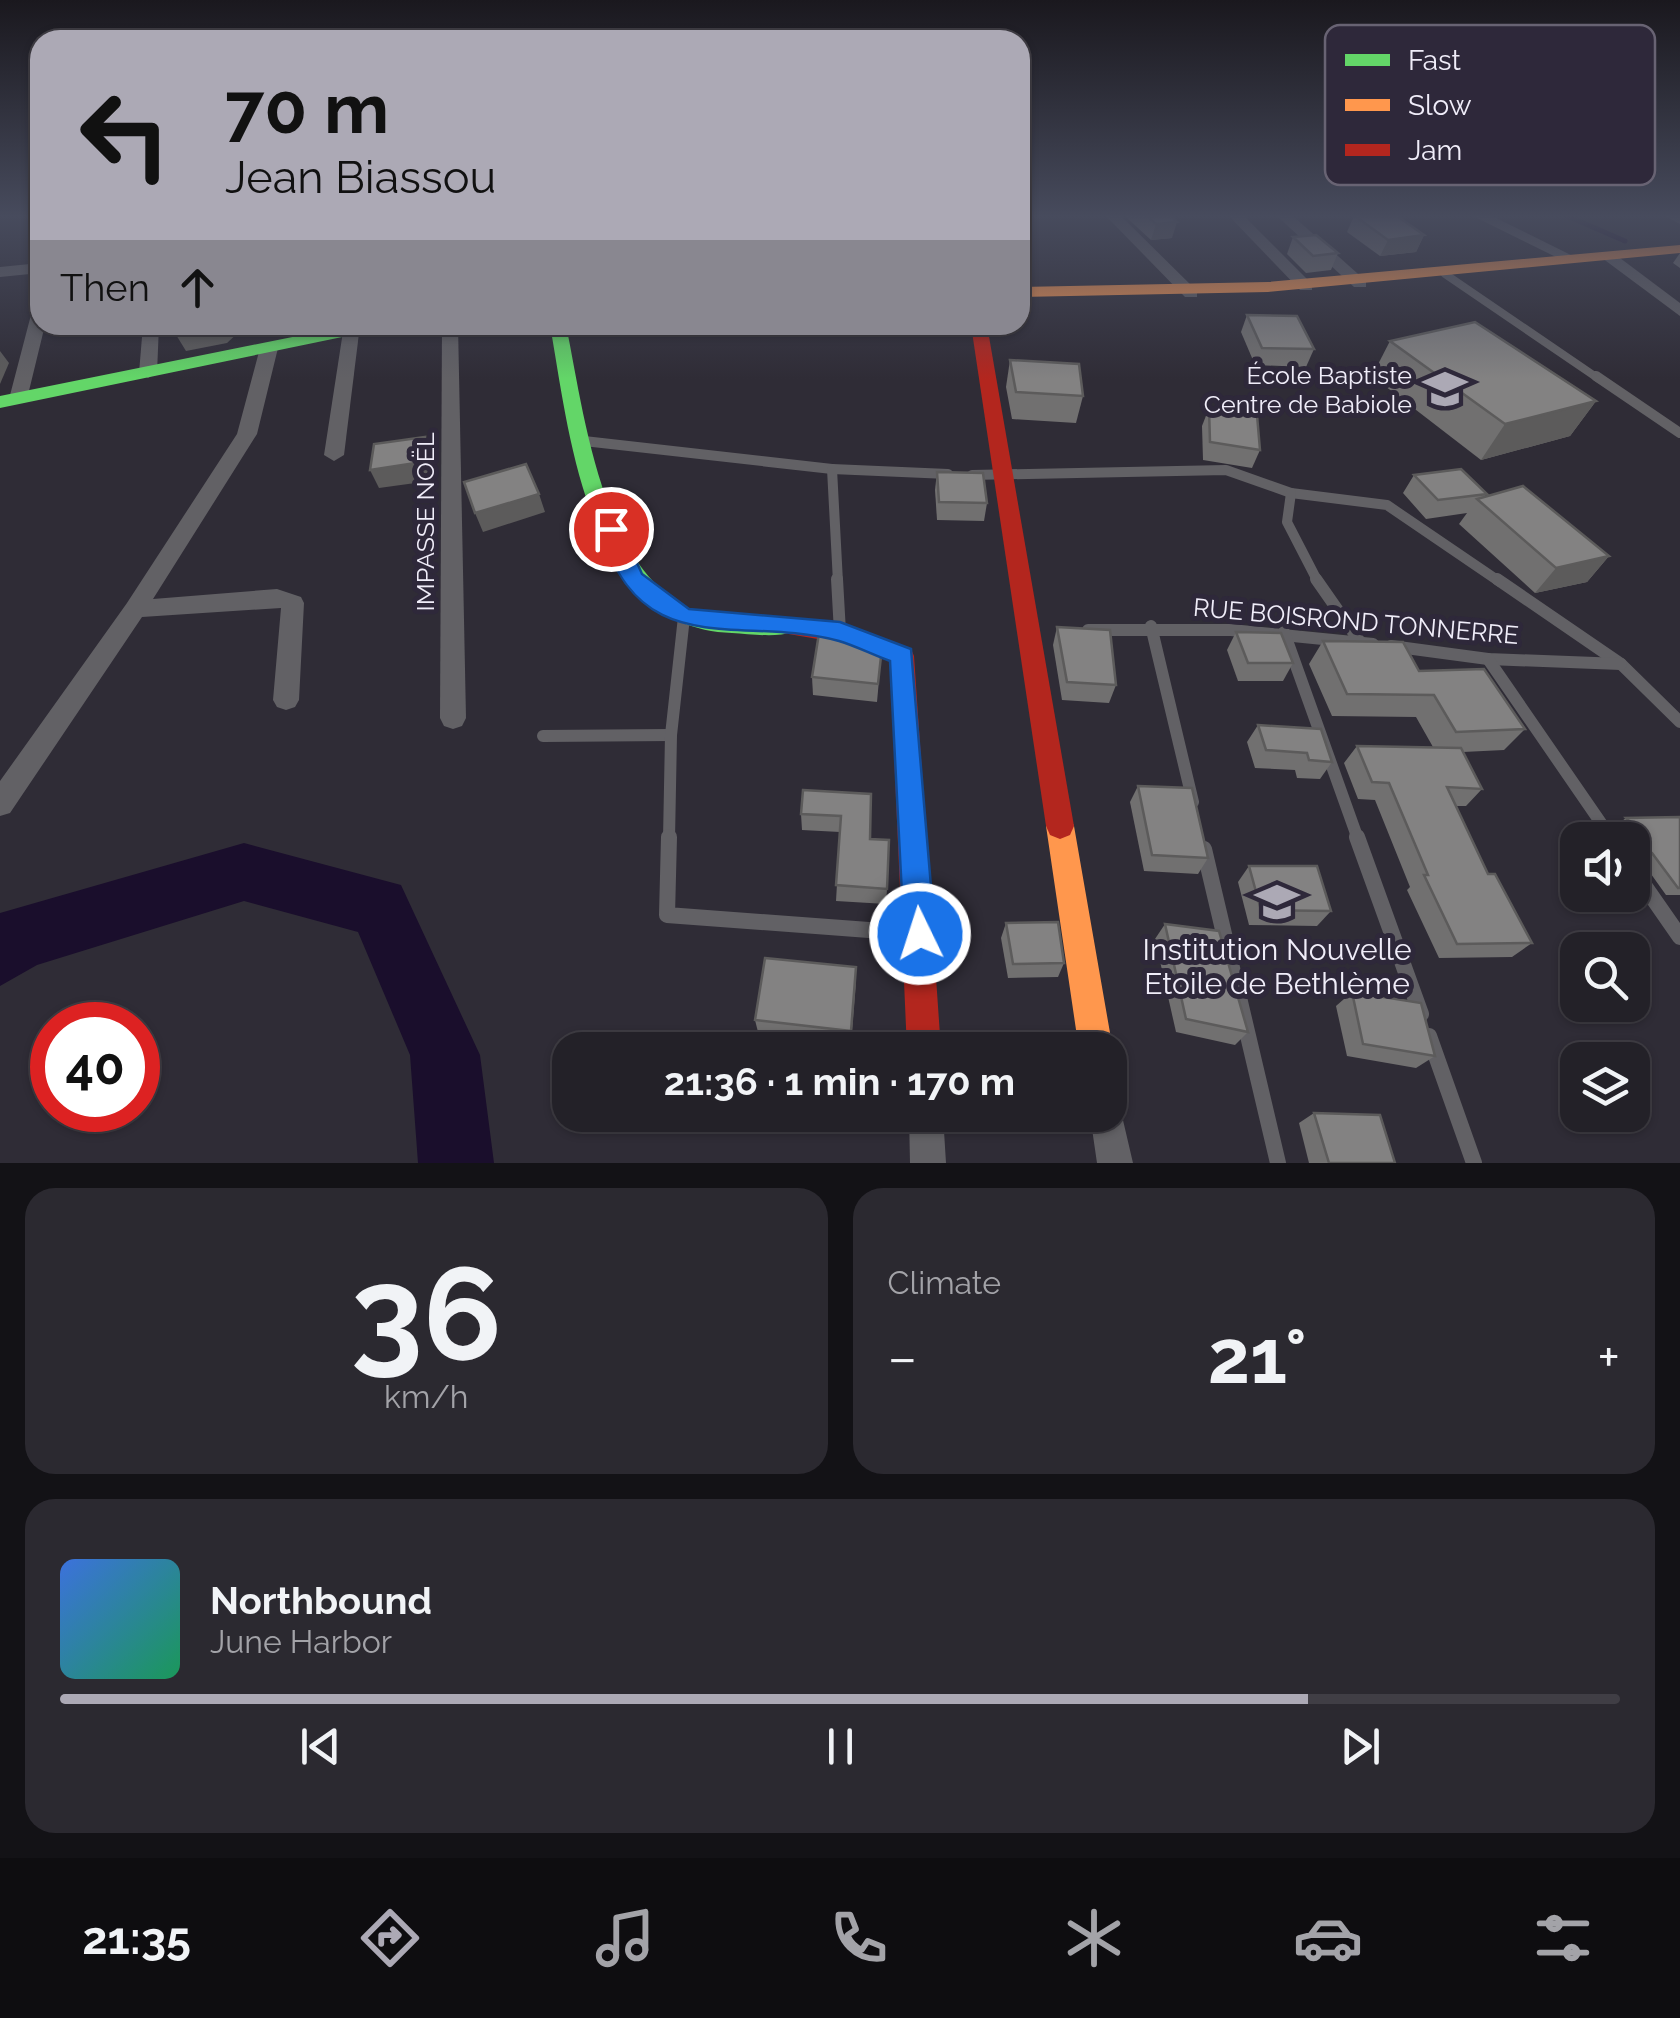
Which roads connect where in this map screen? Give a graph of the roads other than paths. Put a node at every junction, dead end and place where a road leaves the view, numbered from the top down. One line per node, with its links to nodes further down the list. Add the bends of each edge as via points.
1 (1167, 270): 10 (street)
2 (1290, 270): 8 (street)
3 (1345, 270): 7 (street)
4 (1476, 270): 6 (street)
5 (1627, 270): 11 (street)
6 (1444, 274): 7 (street); 22 (lane)
7 (1360, 284): 8 (street)
8 (1306, 287): 10 (street)
9 (1030, 292): 10 (street)
10 (1191, 294)
11 (1680, 311)
12 (32, 335): 21 (street)
13 (150, 335): 20 (street)
14 (325, 335): 19 (street)
15 (358, 335): 24 (street)
16 (450, 335): 38 (street, IMPASSE NOËL)
17 (560, 335): 23 (street)
18 (981, 335): 26 (street)
19 (269, 348): 20 (street); 28 (street, via 247,434)
20 (148, 372): 21 (street)
21 (9, 401)
22 (1680, 432)
23 (584, 441): 25 (lane); 29 (street, via 620,558 634,580)
24 (334, 455)
25 (832, 469): 26 (lane); 32 (lane)
26 (1004, 476): 27 (lane, via 1226,470); 50 (street, via 1035,633)
27 (1291, 493): 34 (lane, via 1287,522 1310,570); 36 (lane, via 1388,505)
28 (135, 609): 37 (street, via 277,597 293,603); 42 (street)
29 (684, 617): 32 (street); 40 (lane)
30 (1151, 626): 31 (lane, RUE BOISROND TONNERRE); 33 (lane, RUE BOISROND TONNERRE); 43 (lane)
31 (1080, 630)
32 (840, 632): 47 (street, via 902,656)
33 (1284, 632): 34 (lane, RUE BOISROND TONNERRE); 56 (lane)
34 (1360, 642): 35 (lane, RUE BOISROND TONNERRE)
35 (1488, 659): 36 (lane, RUE BOISROND TONNERRE); 44 (lane)
36 (1621, 664): 39 (lane)
37 (286, 700)
38 (453, 718)
39 (1680, 722)
40 (670, 735): 41 (lane); 47 (lane, via 668,915)
41 (543, 736)
42 (0, 803)
43 (1196, 818)
44 (1601, 822)
45 (1201, 837): 55 (lane)
46 (1650, 894): 48 (lane)
47 (920, 934): 49 (street)
48 (1680, 936)
49 (923, 1032)
50 (1093, 1032)
51 (927, 1132): 53 (street)
52 (1110, 1132): 54 (street)
53 (928, 1163)
54 (1116, 1163)
55 (1278, 1163)
56 (1474, 1163)

